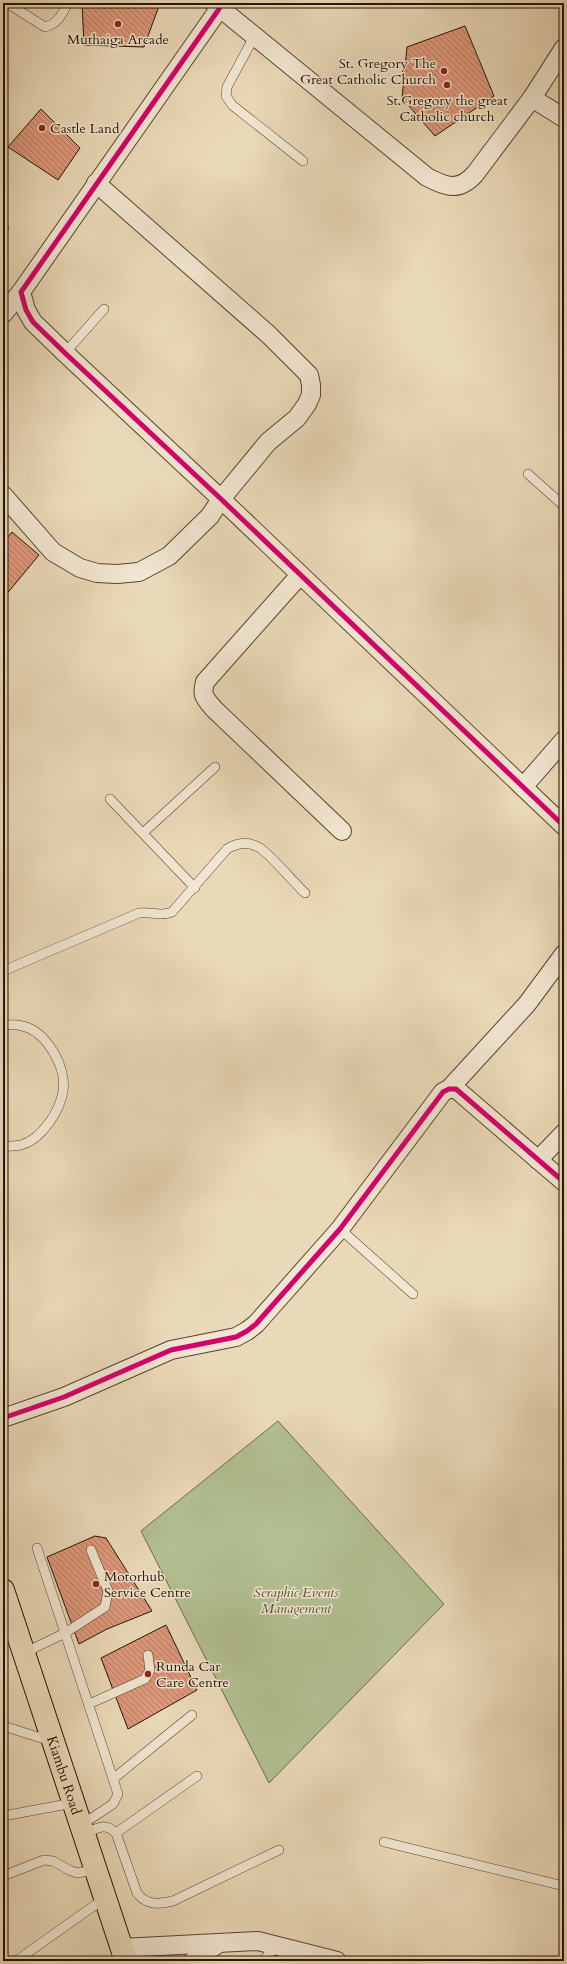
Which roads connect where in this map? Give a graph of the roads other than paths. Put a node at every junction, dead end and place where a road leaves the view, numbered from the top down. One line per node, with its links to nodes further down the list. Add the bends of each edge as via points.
1 (7, 3): 2 (lane, via 45,27 53,25)
2 (68, 3)
3 (217, 6): 4 (street); 9 (street)
4 (254, 37): 6 (street, via 427,177 449,187 468,182); 8 (lane, via 227,87 226,96 232,105)
5 (564, 48): 6 (street)
6 (532, 98): 7 (street)
7 (564, 118)
8 (302, 161)
9 (96, 183): 10 (street); 16 (street, via 269,335 309,375 312,384 311,395 297,418 268,442)
10 (21, 292): 12 (street); 13 (street, via 26,310 33,322)
11 (104, 309): 13 (lane)
12 (3, 314)
13 (64, 353): 16 (street)
14 (528, 474): 17 (lane)
15 (3, 495): 16 (street, via 53,552 80,568 97,573 117,574 138,572 169,556 210,516)
16 (221, 499): 18 (street)
17 (564, 506)
18 (300, 575): 21 (street); 24 (street, via 205,682 203,691 205,699 214,709)
19 (564, 740): 21 (street)
20 (215, 767): 25 (lane)
21 (523, 787): 23 (street)
22 (110, 799): 25 (lane)
23 (564, 826)
24 (342, 831)
25 (143, 833): 26 (lane)
26 (194, 888): 27 (lane, via 227,850 242,843 260,848); 29 (lane, via 172,912 166,915 140,913)
27 (305, 893)
28 (564, 954): 31 (street, via 526,1004)
29 (3, 971)
30 (3, 1025): 33 (lane, via 22,1026 41,1035 53,1050 60,1066 64,1090 55,1115 42,1132 22,1144)
31 (449, 1089): 34 (street, via 456,1089); 36 (street, via 444,1092)
32 (564, 1133): 34 (street)
33 (3, 1147)
34 (538, 1160): 35 (street)
35 (564, 1182)
36 (340, 1229): 37 (lane); 38 (street, via 247,1331 236,1337 171,1350 64,1397)
37 (413, 1294)
38 (3, 1418)
39 (37, 1548): 42 (lane)
40 (91, 1550): 42 (lane, via 108,1591 105,1607 98,1614)
41 (3, 1590): 43 (highway, Kiambu Road)
42 (65, 1633): 43 (lane); 45 (lane)
43 (24, 1653): 48 (highway, Kiambu Road)
44 (148, 1655): 45 (lane, via 150,1670 145,1679)
45 (89, 1704): 50 (lane)
46 (192, 1715): 50 (lane)
47 (3, 1726): 48 (lane)
48 (53, 1742): 51 (highway, Kiambu Road)
49 (197, 1776): 54 (lane)
50 (113, 1779): 53 (lane, via 118,1794 113,1804)
51 (73, 1803): 52 (lane); 53 (highway, Kiambu Road)
52 (3, 1816)
53 (82, 1829): 54 (lane, via 102,1826 110,1827); 57 (highway, Kiambu Road)
54 (116, 1833): 56 (lane, via 137,1893 148,1903 161,1904 173,1900)
55 (384, 1842): 59 (lane)
56 (279, 1850)
57 (96, 1870): 58 (lane, via 77,1872 53,1861 44,1860); 60 (highway, Kiambu Road)
58 (3, 1876)
59 (564, 1886)
60 (105, 1898): 63 (highway, Kiambu Road); 65 (lane)
61 (219, 1943): 62 (street, via 258,1941); 63 (street); 66 (street)
62 (276, 1947): 64 (street); 67 (lane)
63 (123, 1954)
64 (297, 1956): 68 (street)
65 (16, 1961)
66 (193, 1961)
67 (263, 1961)
68 (337, 1961)

